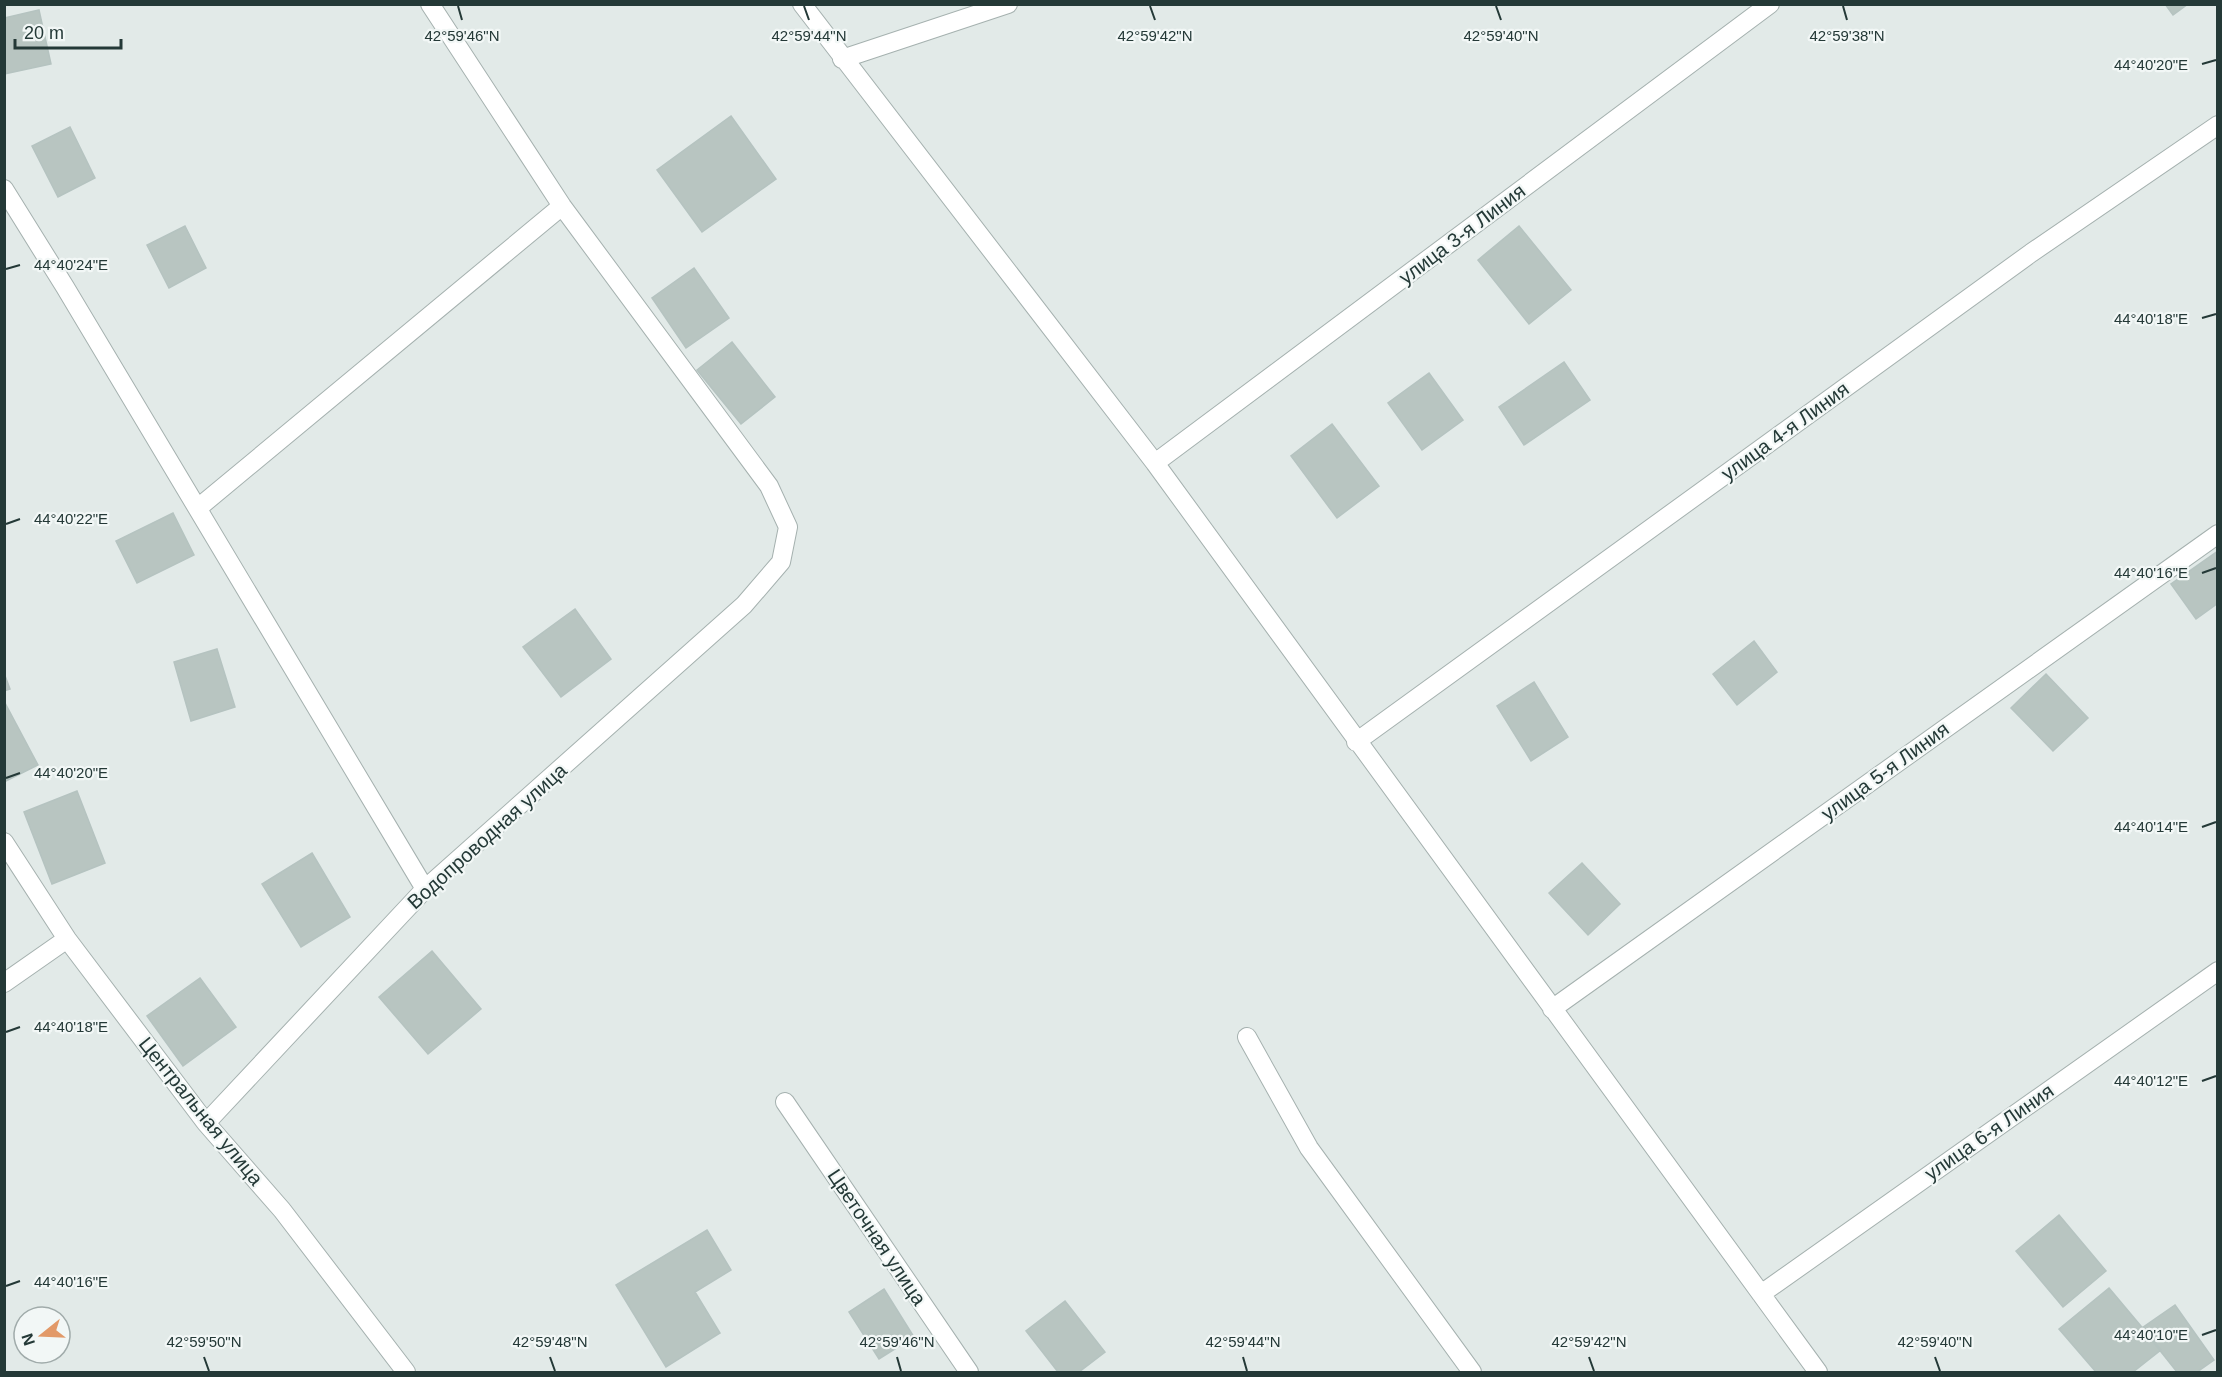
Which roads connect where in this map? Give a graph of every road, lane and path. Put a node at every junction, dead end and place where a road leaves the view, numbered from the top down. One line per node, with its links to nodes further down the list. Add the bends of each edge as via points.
1 (430, 4): 8 (street)
2 (802, 4): 5 (street)
3 (1008, 4): 5 (street)
4 (1770, 4): 9 (street, улица 3-я Линия)
5 (842, 59): 9 (street)
6 (2217, 125): 12 (street, улица 4-я Линия, via 2031,253)
7 (4, 189): 10 (street)
8 (562, 206): 10 (street); 14 (street, Водопроводная улица, via 769,486 788,527 781,562 744,605)
9 (1155, 463): 12 (street)
10 (198, 508): 14 (street)
11 (2217, 534): 18 (street, улица 5-я Линия)
12 (1356, 742): 18 (street)
13 (4, 842): 15 (street, Центральная улица)
14 (425, 889): 21 (street, Водопроводная улица)
15 (67, 939): 17 (street); 21 (street, Центральная улица)
16 (2217, 971): 22 (street, улица 6-я Линия)
17 (4, 983)
18 (1552, 1009): 22 (street)
19 (1247, 1036): 25 (street, via 1309,1148)
20 (785, 1102): 24 (street, Цветочная улица)
21 (206, 1123): 23 (street, Центральная улица, via 282,1210)
22 (1761, 1294): 26 (street)
23 (406, 1372)
24 (969, 1372)
25 (1472, 1372)
26 (1818, 1372)

